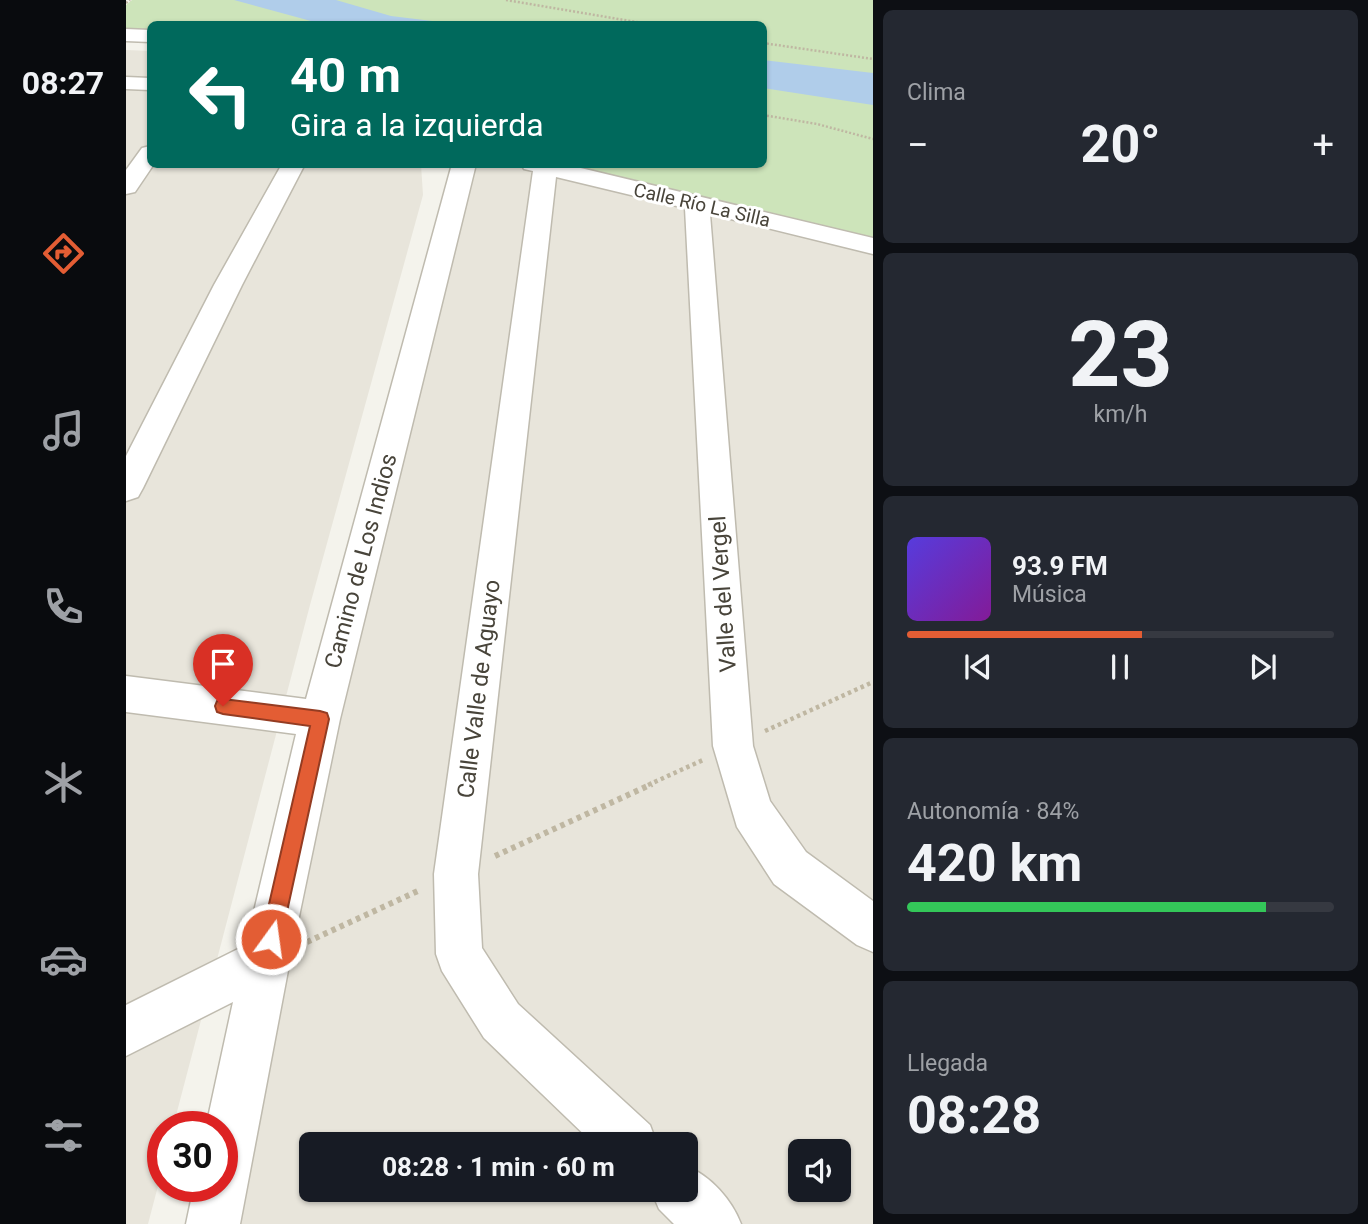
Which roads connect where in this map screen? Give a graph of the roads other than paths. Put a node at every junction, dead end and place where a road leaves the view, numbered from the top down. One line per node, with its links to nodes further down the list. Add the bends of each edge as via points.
1 (126, 35): 2 (street)
2 (147, 36)
3 (126, 83): 4 (street)
4 (147, 84)
5 (147, 157): 10 (street)
6 (292, 168): 13 (street)
7 (463, 168): 15 (street, Camino de Los Indios)
8 (538, 168): 20 (street, Calle Valle de Aguayo, via 456,874 459,954 501,1021)
9 (542, 168): 11 (street, Calle Río La Silla)
10 (126, 187)
11 (697, 204): 12 (street, Calle Río La Silla); 16 (street, Valle del Vergel, via 733,746 752,812 790,868)
12 (871, 253)
13 (126, 488)
14 (126, 694): 15 (street)
15 (320, 719): 17 (street, Camino de Los Indios)
16 (873, 929)
17 (267, 960): 18 (street); 19 (street, Camino de Los Indios)
18 (126, 1031)
19 (236, 1111)
20 (618, 1132)
21 (217, 1202): 23 (street)
22 (691, 1202): 24 (street)
23 (213, 1224)
24 (714, 1224)

